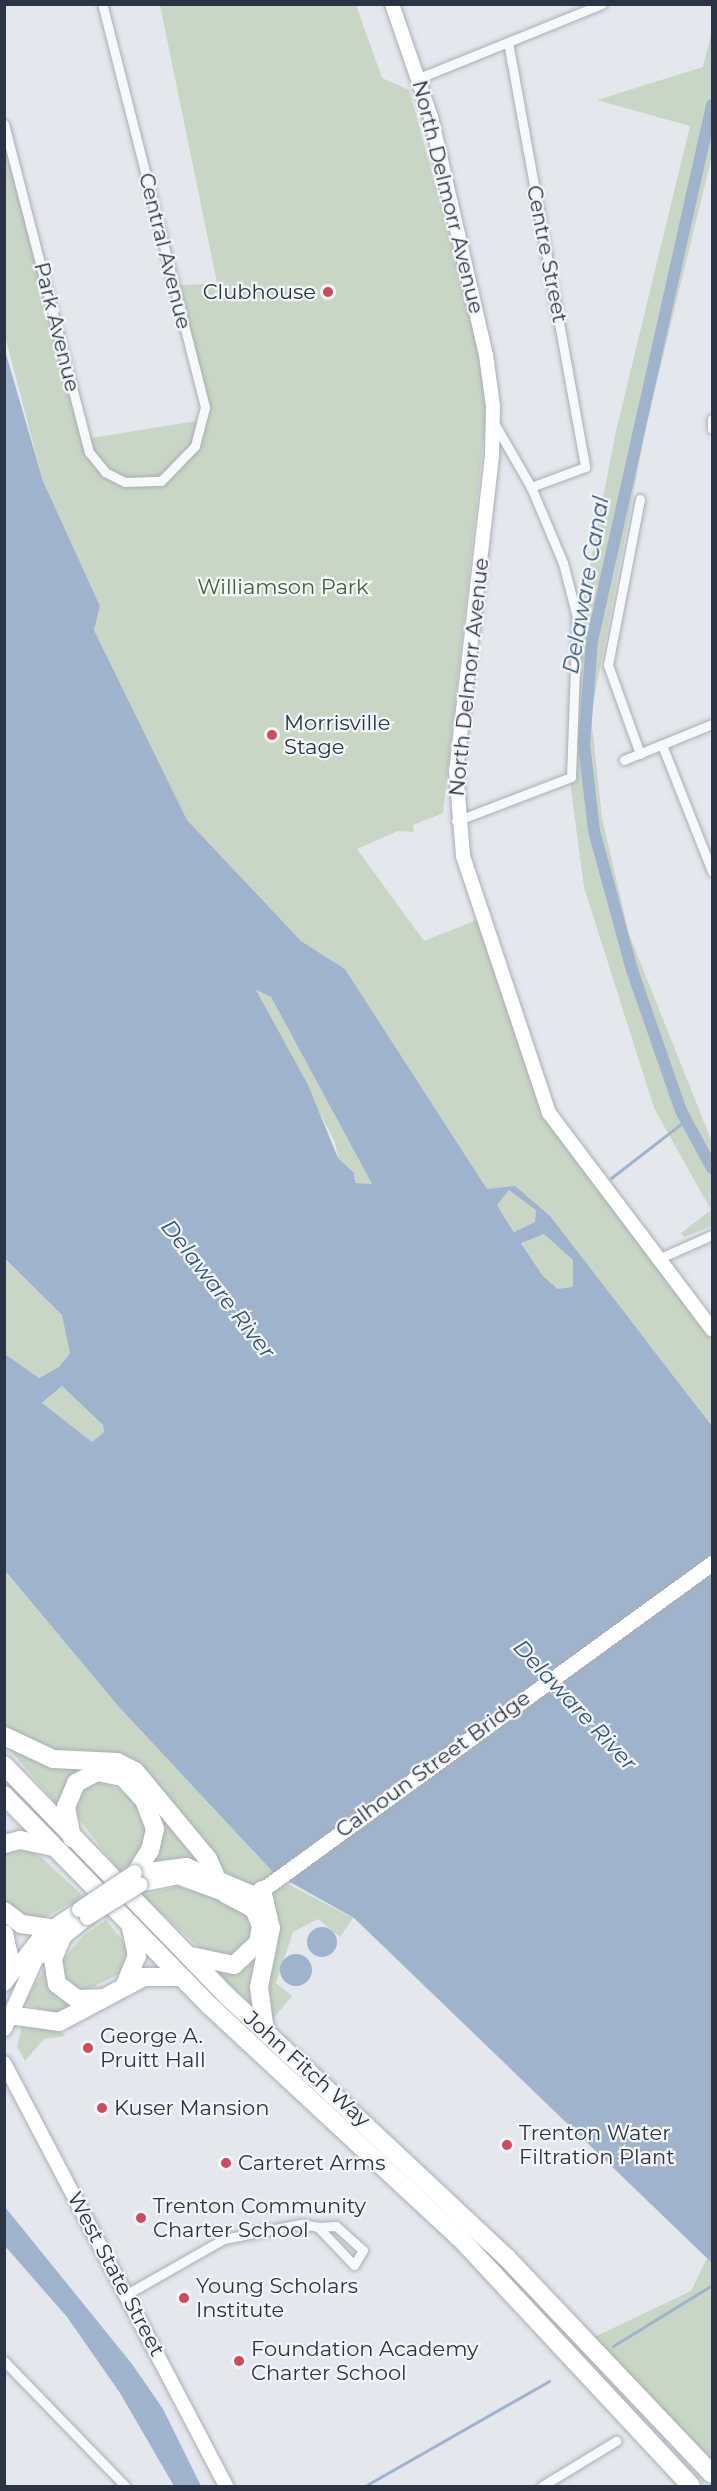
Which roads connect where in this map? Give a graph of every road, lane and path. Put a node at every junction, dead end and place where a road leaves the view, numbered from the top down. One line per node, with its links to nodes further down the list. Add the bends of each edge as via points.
1 (102, 4): 8 (street, Central Avenue, via 205,407 191,452)
2 (392, 4): 5 (main road, North Delmorr Avenue)
3 (602, 4): 4 (street)
4 (508, 42): 5 (street); 9 (street, Centre Street, via 585,467)
5 (419, 78): 7 (main road, North Delmorr Avenue, via 484,346)
6 (4, 124): 8 (street, Park Avenue, via 89,452 113,477 134,484)
7 (493, 421): 9 (street); 15 (main road, North Delmorr Avenue, via 456,770)
8 (158, 482)
9 (531, 487): 15 (street, via 563,563 577,617 571,777)
10 (640, 499): 13 (street, via 608,656 616,698)
11 (712, 724): 12 (street)
12 (662, 745): 13 (street); 16 (street)
13 (640, 754): 14 (street)
14 (624, 760)
15 (456, 821): 18 (main road, North Delmorr Avenue, via 538,1091 572,1148)
16 (712, 871)
17 (712, 1235): 18 (street)
18 (658, 1259): 19 (main road, North Delmorr Avenue)
19 (712, 1329)
20 (712, 1563): 29 (main road, Calhoun Street Bridge)
21 (4, 1736): 27 (highway, via 53,1759 117,1762 135,1771 208,1859)
22 (4, 1765): 24 (highway, John Fitch Way)
23 (4, 1795): 26 (highway, John Fitch Way)
24 (72, 1838): 28 (highway, via 66,1807 76,1783 97,1772 123,1777 144,1800 155,1829); 35 (highway, John Fitch Way)
25 (4, 1844): 26 (highway, via 20,1840)
26 (54, 1847): 32 (highway, John Fitch Way)
27 (215, 1875): 28 (main road, via 176,1864); 29 (main road)
28 (137, 1876): 30 (main road, via 177,1876); 33 (main road, bridge)
29 (262, 1888): 30 (main road); 41 (highway, via 271,1928 260,1986)
30 (226, 1894): 35 (highway, via 257,1914 261,1932 252,1954 221,1966)
31 (4, 1911): 33 (highway, via 27,1926)
32 (130, 1926): 37 (highway, John Fitch Way); 38 (highway, via 137,1956)
33 (57, 1932): 36 (main road); 39 (highway, via 53,1959 57,1984 77,2000); 40 (main road, via 36,1959)
34 (4, 1934): 36 (highway)
35 (187, 1954): 41 (highway, John Fitch Way)
36 (8, 1976)
37 (182, 1977): 38 (highway, via 156,1974); 51 (highway, John Fitch Way, via 459,2237)
38 (125, 1985): 39 (highway)
39 (102, 1998): 40 (highway, via 59,2022)
40 (7, 2021)
41 (265, 2031): 47 (highway, John Fitch Way, via 498,2249)
42 (4, 2063): 44 (main road, West State Street)
43 (318, 2227): 43 (street, via 348,2262 361,2260 362,2247 343,2229); 44 (street, via 300,2224 224,2239)
44 (127, 2294): 49 (main road, West State Street)
45 (4, 2361): 48 (street)
46 (616, 2440): 50 (street)
47 (712, 2474)
48 (125, 2487)
49 (226, 2487)
50 (542, 2487)
51 (691, 2487)

